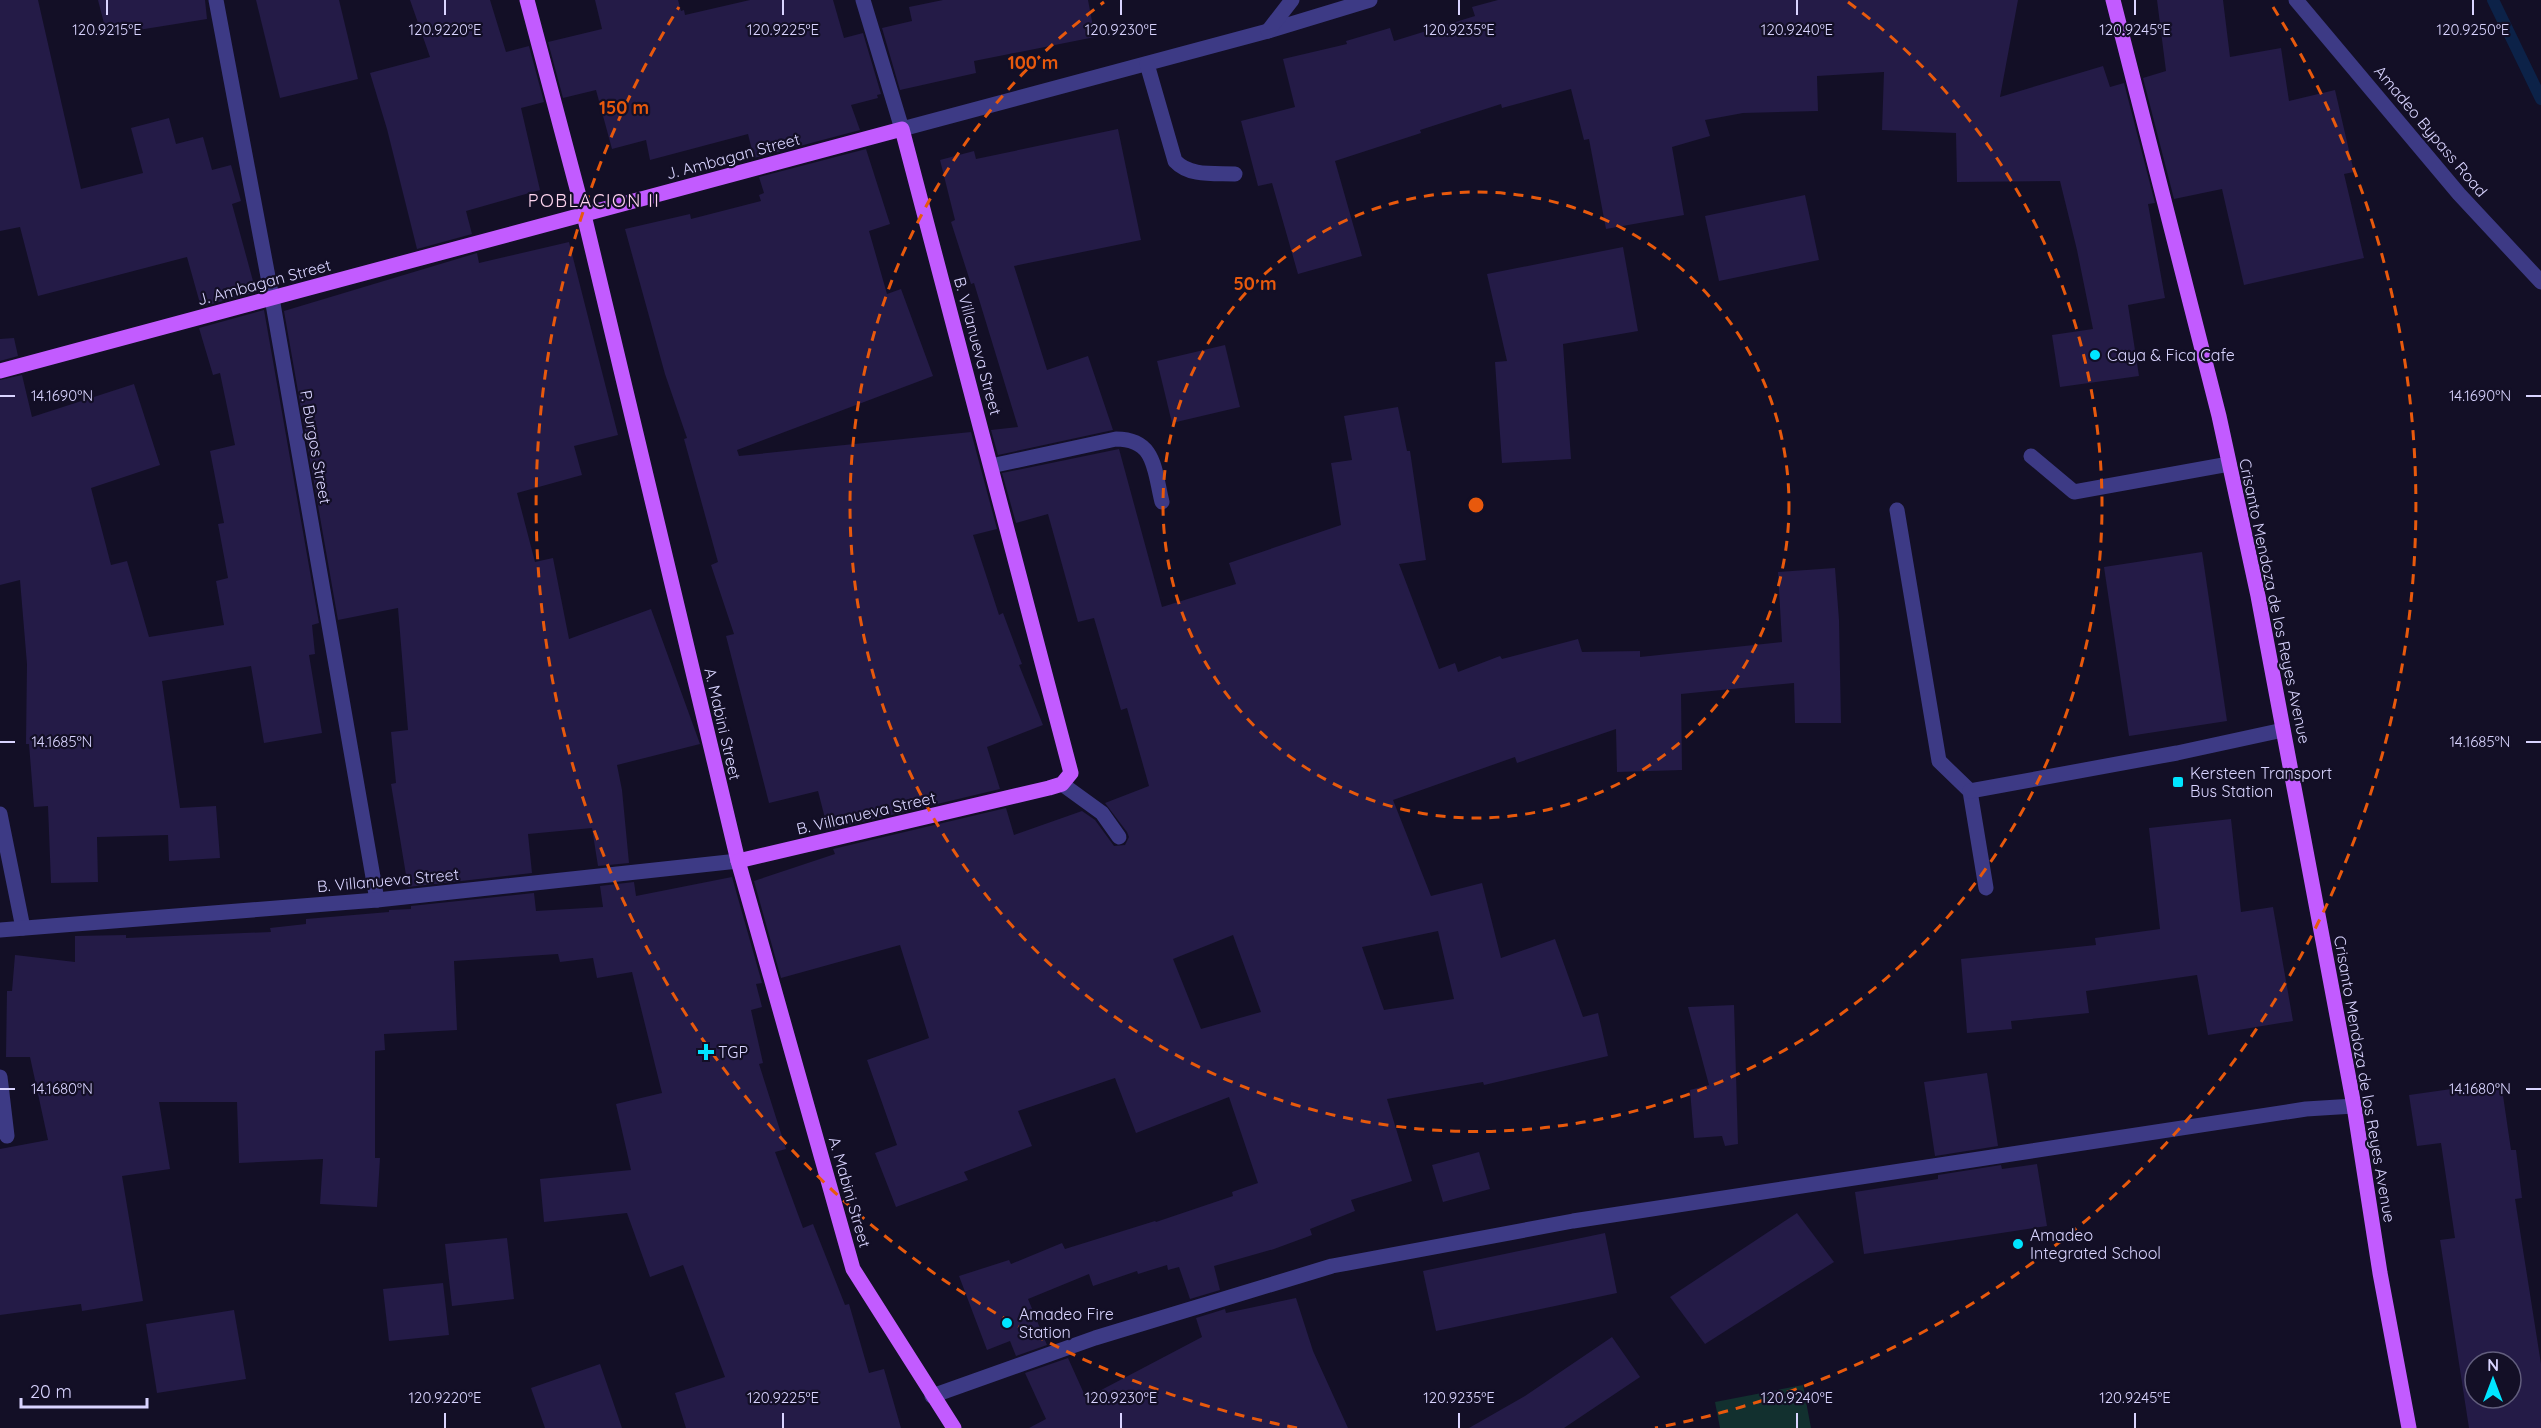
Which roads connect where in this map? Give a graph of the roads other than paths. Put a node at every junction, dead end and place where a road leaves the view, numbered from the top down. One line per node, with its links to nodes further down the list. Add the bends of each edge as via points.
1 (216, 0): 14 (street, P. Burgos Street)
2 (527, 0): 12 (main road, A. Mabini Street)
3 (863, 0): 10 (street)
4 (1292, 0): 8 (street)
5 (1370, 0): 8 (street, J. Ambagan Street)
6 (2113, 0): 17 (main road, Crisanto Mendoza de los Reyes Avenue)
7 (2296, 0): 13 (street, Amadeo Bypass Road, via 2459,194)
8 (1268, 31): 9 (street, J. Ambagan Street)
9 (1147, 64): 10 (street, J. Ambagan Street); 11 (street, via 1175,161 1196,172)
10 (902, 129): 12 (main road, J. Ambagan Street); 18 (main road, B. Villanueva Street)
11 (1235, 174)
12 (584, 215): 14 (main road, J. Ambagan Street); 26 (main road, A. Mabini Street)
13 (2541, 282)
14 (272, 298): 15 (main road, J. Ambagan Street); 28 (street, P. Burgos Street)
15 (0, 371)
16 (2031, 456): 17 (street, via 2074,492)
17 (2229, 464): 21 (main road, Crisanto Mendoza de los Reyes Avenue)
18 (991, 466): 19 (street, via 1131,439 1149,454); 22 (main road, B. Villanueva Street, via 1071,772)
19 (1162, 502)
20 (1897, 510): 23 (street, via 1939,761)
21 (2283, 730): 23 (street); 32 (main road, Crisanto Mendoza de los Reyes Avenue)
22 (1062, 784): 25 (street, via 1102,813); 26 (main road, B. Villanueva Street)
23 (1970, 790): 27 (street)
24 (0, 814): 29 (street)
25 (1119, 837)
26 (738, 861): 28 (street, B. Villanueva Street); 34 (main road, A. Mabini Street, via 853,1269)
27 (1986, 888)
28 (376, 900): 29 (street, B. Villanueva Street)
29 (23, 928): 30 (street, B. Villanueva Street)
30 (0, 930)
31 (0, 1077): 33 (street)
32 (2354, 1106): 34 (street, via 2306,1109 1573,1221 1332,1266 1095,1338); 36 (main road, Crisanto Mendoza de los Reyes Avenue)
33 (7, 1136)
34 (932, 1396): 35 (main road, A. Mabini Street)
35 (954, 1428)
36 (2409, 1428)

